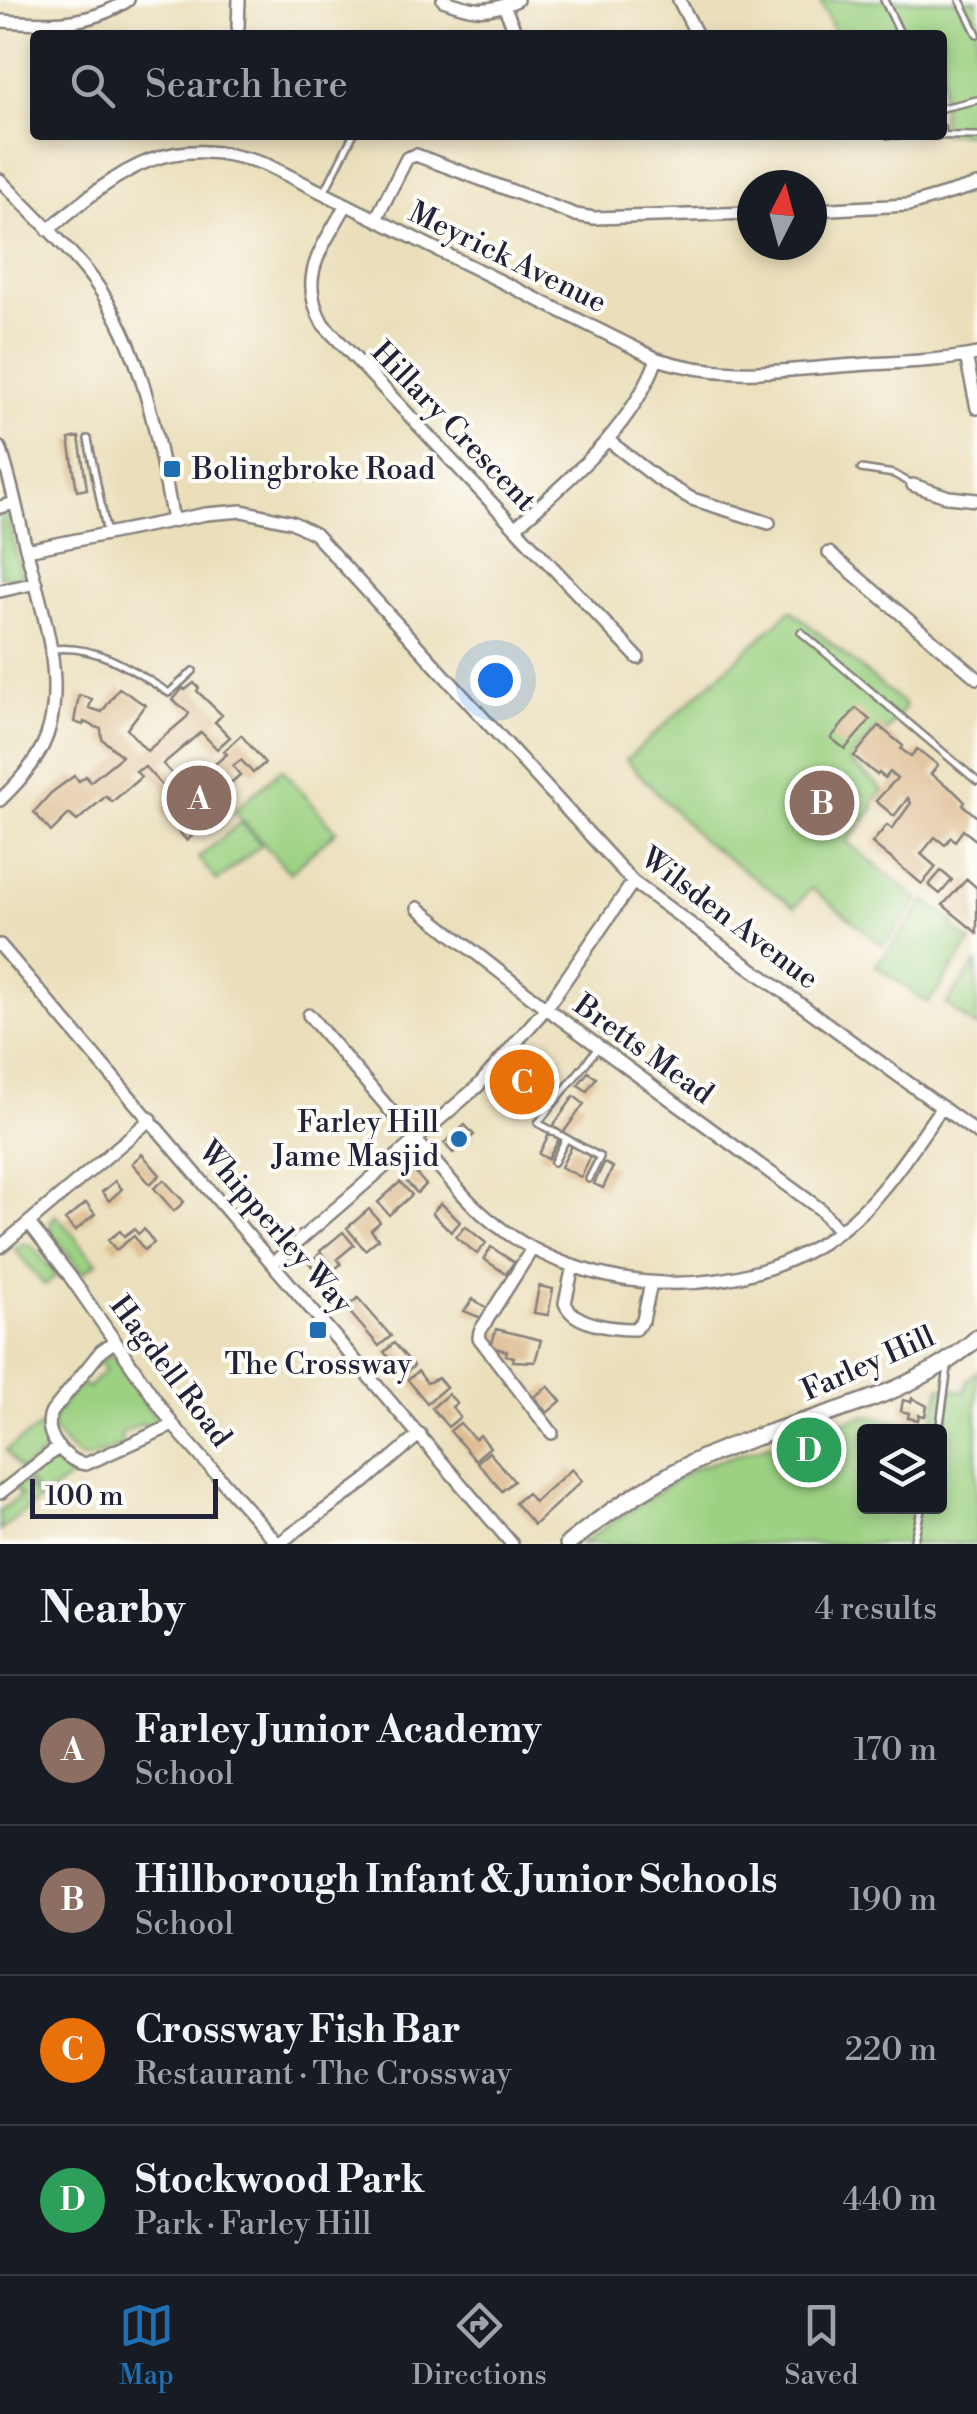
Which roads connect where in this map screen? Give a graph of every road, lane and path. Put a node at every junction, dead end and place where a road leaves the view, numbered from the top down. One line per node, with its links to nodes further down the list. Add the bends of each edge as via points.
1 (128, 0): 8 (street, via 82,22)
2 (240, 0): 9 (street)
3 (443, 0): 7 (street, via 478,10)
4 (679, 0): 11 (street)
5 (884, 0): 12 (lane)
6 (960, 0): 13 (lane)
7 (510, 3): 10 (street)
8 (0, 21)
9 (238, 26)
10 (516, 30)
11 (694, 30)
12 (899, 30)
13 (977, 34)
14 (977, 100): 15 (lane)
15 (947, 107)
16 (947, 136): 17 (lane)
17 (977, 136)
18 (351, 140): 21 (lane)
19 (0, 180): 26 (street)
20 (977, 185): 23 (street, via 909,204)
21 (324, 194): 22 (street, Meyrick Avenue); 26 (street, Meyrick Avenue, via 234,154 181,151 104,184)
22 (346, 204): 25 (street, Meyrick Avenue); 40 (street, Hillary Crescent, via 314,264 312,305)
23 (827, 209)
24 (737, 213): 25 (street, via 576,215 416,155 406,158)
25 (376, 219): 28 (street, Meyrick Avenue)
26 (48, 230): 38 (street, via 85,269 136,362)
27 (971, 355): 28 (street, Meyrick Avenue, via 724,374); 29 (street)
28 (657, 359): 31 (street)
29 (977, 408)
30 (88, 440): 41 (lane)
31 (608, 440): 39 (street, via 692,499); 40 (street)
32 (0, 448): 36 (street)
33 (861, 470): 34 (lane, via 894,474)
34 (913, 485): 35 (street)
35 (977, 500)
36 (15, 503): 37 (street); 42 (street)
37 (0, 507)
38 (173, 520): 41 (street, Wilsden Avenue); 53 (street, Wilsden Avenue, via 242,511 315,534)
39 (769, 523)
40 (516, 528): 48 (street, Hillary Crescent)
41 (106, 534): 42 (street, Wilsden Avenue)
42 (26, 550): 44 (street)
43 (829, 553): 50 (street)
44 (36, 583): 45 (street); 47 (street)
45 (0, 591)
46 (800, 632): 51 (lane)
47 (50, 649): 49 (lane, via 82,649 112,659 168,693); 52 (street, via 53,735)
48 (638, 658)
49 (194, 671)
50 (977, 678)
51 (977, 781)
52 (0, 800)
53 (633, 882): 56 (street); 59 (street, Wilsden Avenue)
54 (418, 908): 56 (street, Bretts Mead)
55 (0, 945): 60 (street, Whipperley Way)
56 (546, 1008): 58 (street, Bretts Mead); 63 (street, via 478,1086)
57 (308, 1014): 63 (street)
58 (598, 1046): 62 (lane, via 538,1122); 67 (street, Bretts Mead, via 820,1210)
59 (942, 1107): 61 (street, Wilsden Avenue); 67 (street, via 890,1182)
60 (151, 1119): 66 (street); 70 (street, Whipperley Way)
61 (977, 1133)
62 (566, 1139): 64 (lane); 65 (lane, via 600,1157)
63 (417, 1140): 69 (street, via 494,1224); 70 (street)
64 (554, 1162)
65 (588, 1179)
66 (29, 1224): 68 (street); 74 (street, Hagdell Road)
67 (839, 1232): 72 (street, via 783,1262 737,1276)
68 (0, 1248)
69 (532, 1249): 71 (street); 78 (street, via 479,1338)
70 (274, 1263): 79 (street, Whipperley Way)
71 (573, 1266): 72 (street); 72 (street, via 566,1309 594,1322 640,1325)
72 (651, 1282)
73 (977, 1338): 75 (main road, Farley Hill)
74 (115, 1340): 76 (street, Hagdell Road); 80 (street, via 52,1412 48,1430)
75 (948, 1360): 77 (lane); 85 (main road, Farley Hill, via 900,1386 692,1464)
76 (173, 1424): 80 (street, via 86,1464); 83 (street, Hagdell Road)
77 (940, 1424)
78 (552, 1433)
79 (420, 1434): 83 (street); 84 (street, Whipperley Way)
80 (59, 1447): 81 (street)
81 (0, 1492)
82 (920, 1514): 86 (lane)
83 (278, 1544)
84 (512, 1544)
85 (568, 1544)
86 (913, 1544)

